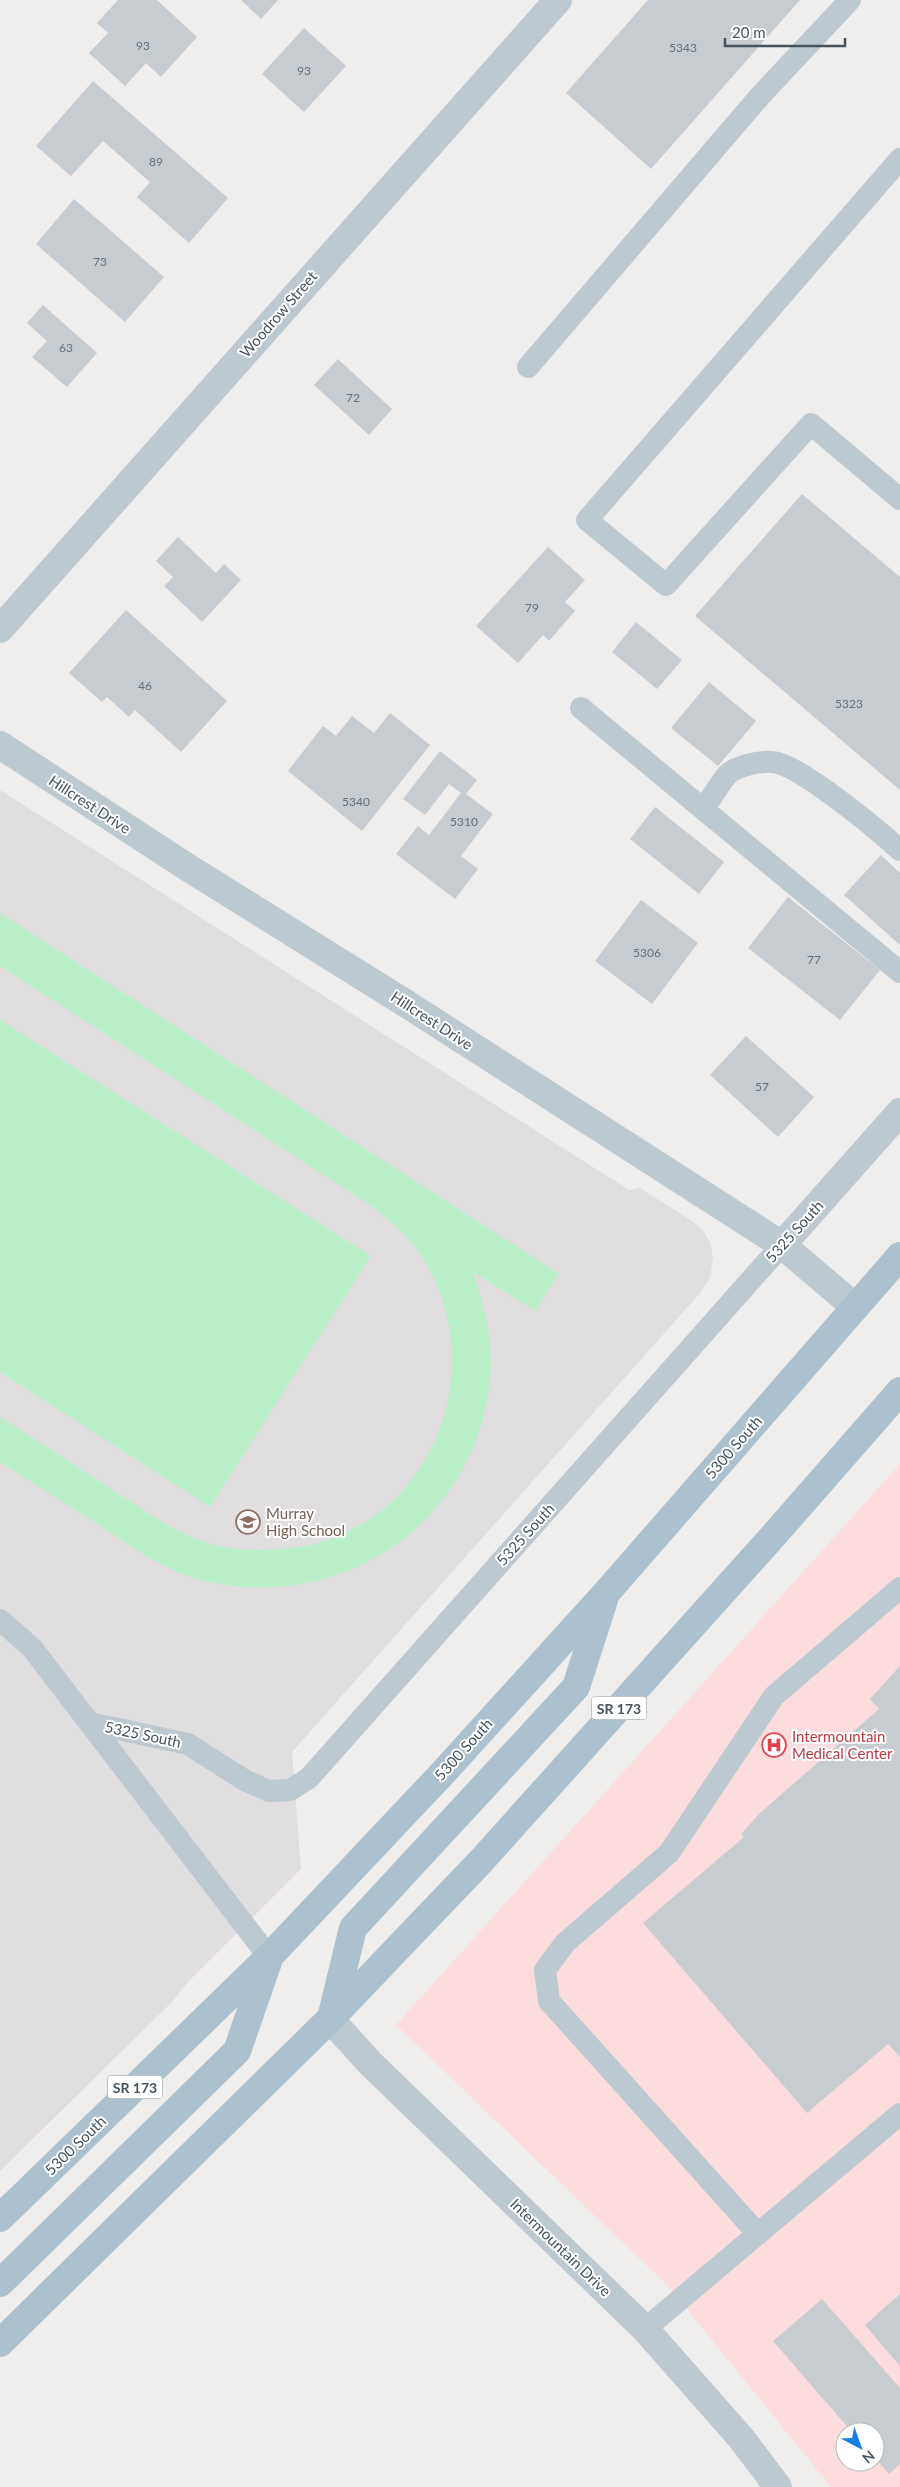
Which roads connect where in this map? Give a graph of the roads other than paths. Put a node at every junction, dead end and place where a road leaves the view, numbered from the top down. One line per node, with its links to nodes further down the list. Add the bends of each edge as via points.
1 (558, 0): 6 (street, Woodrow Street)
2 (850, 0): 4 (lane, via 760,96)
3 (900, 159): 5 (lane, via 587,520 666,585 812,424)
4 (528, 367)
5 (900, 499)
6 (0, 628)
7 (581, 708): 9 (lane)
8 (0, 745): 13 (street, Hillcrest Drive)
9 (704, 809): 10 (lane, via 729,773 749,765 773,762 798,772 826,790); 11 (lane)
10 (900, 850)
11 (900, 972)
12 (900, 1112): 13 (street, 5325 South)
13 (782, 1245): 15 (street, Hillcrest Drive); 20 (lane, 5325 South, via 309,1778 290,1790 269,1791 246,1781 188,1744)
14 (900, 1256): 15 (main road, 5300 South / SR 173)
15 (856, 1307): 18 (main road, 5300 South / SR 173)
16 (900, 1391): 22 (main road, SR 173, via 495,1845)
17 (900, 1588): 25 (lane, via 774,1696 669,1853 566,1943 545,1970 550,2001)
18 (607, 1592): 21 (main road, 5300 South / SR 173); 22 (main road, via 576,1687 353,1928)
19 (0, 1620): 20 (lane, via 32,1648)
20 (90, 1723): 21 (lane)
21 (269, 1957): 24 (main road, 5300 South / SR 173); 26 (main road, via 237,2051)
22 (330, 2019): 27 (street, Intermountain Drive, via 370,2063); 28 (main road, SR 173)
23 (900, 2114): 25 (lane)
24 (0, 2218)
25 (758, 2234): 27 (lane)
26 (0, 2283)
27 (645, 2328): 29 (street, Intermountain Drive, via 741,2438)
28 (0, 2343)
29 (778, 2487)

